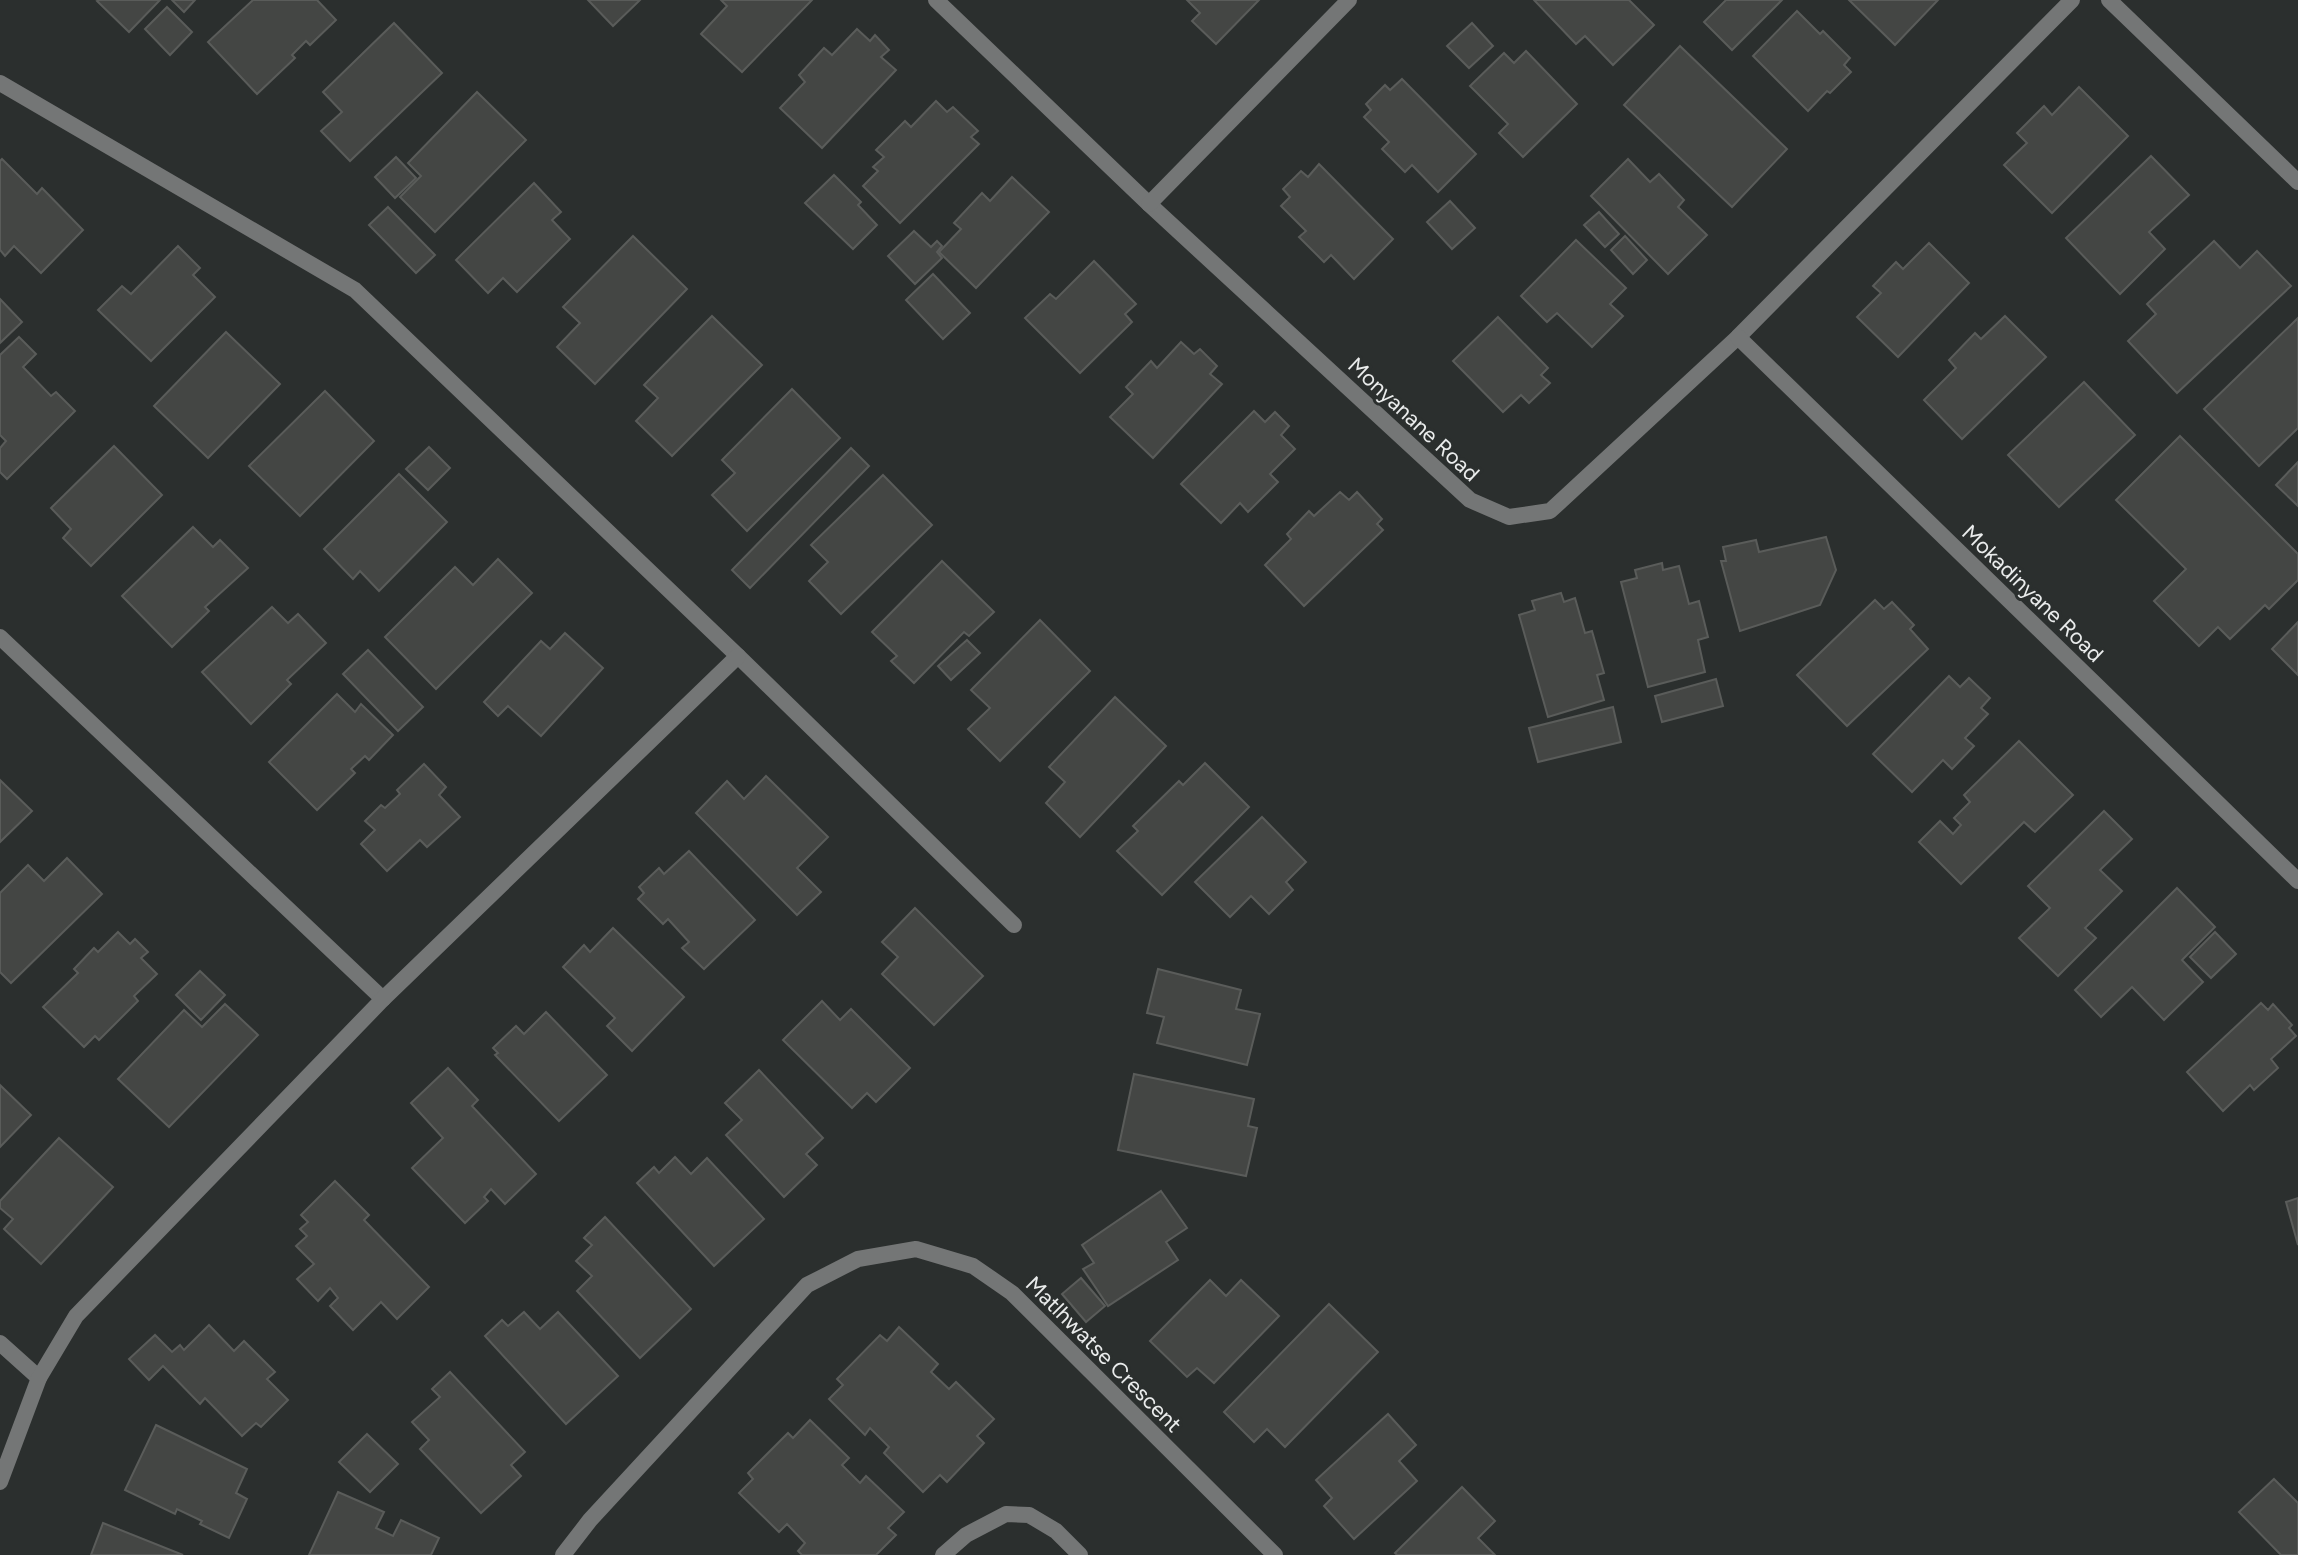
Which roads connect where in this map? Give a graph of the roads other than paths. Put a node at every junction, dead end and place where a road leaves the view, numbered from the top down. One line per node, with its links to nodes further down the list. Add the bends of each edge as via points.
1 (936, 0): 7 (street, Monyanane Road)
2 (1349, 0): 7 (street)
3 (2072, 0): 8 (street, Monyanane Road)
4 (2109, 0): 6 (street)
5 (0, 83): 10 (street, via 355,290)
6 (2298, 182)
7 (1149, 204): 8 (street, Monyanane Road, via 1470,500 1509,517 1550,511)
8 (1738, 337): 11 (street, Mokadinyane Road)
9 (0, 637): 13 (street)
10 (738, 656): 12 (street); 13 (street)
11 (2298, 881)
12 (1014, 925)
13 (383, 999): 15 (street, via 76,1316)
14 (0, 1343): 15 (street)
15 (39, 1378): 16 (street)
16 (0, 1482)
17 (563, 1555): 20 (street, Matlhwatse Crescent, via 807,1285 858,1259 916,1249 973,1266 1012,1293)
18 (943, 1555): 19 (street, via 966,1535 1006,1514 1029,1515 1056,1531)
19 (1080, 1555)
20 (1275, 1555)

